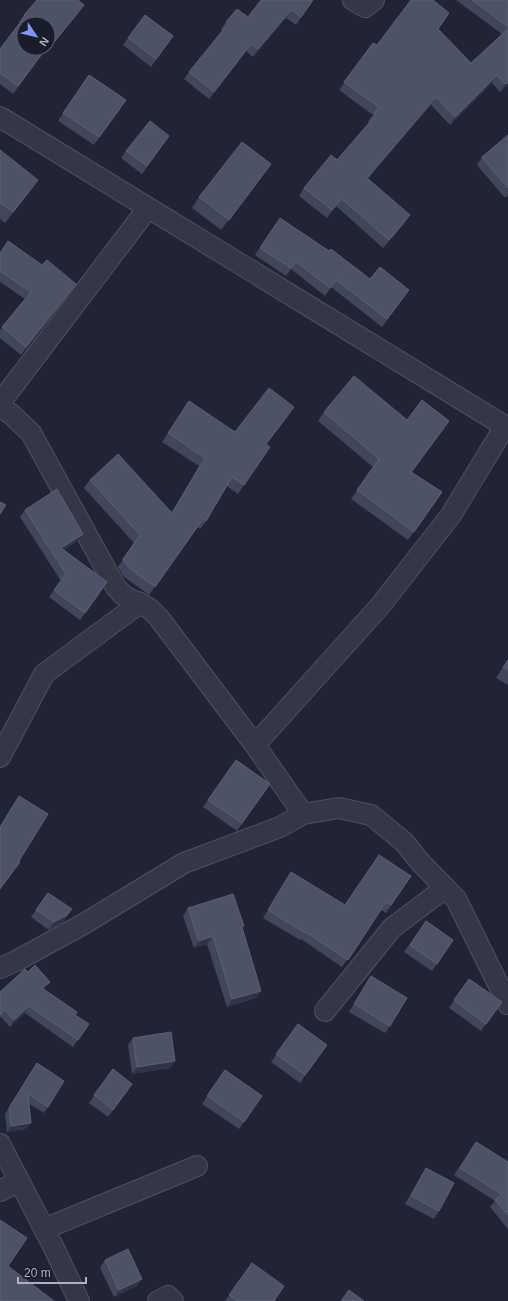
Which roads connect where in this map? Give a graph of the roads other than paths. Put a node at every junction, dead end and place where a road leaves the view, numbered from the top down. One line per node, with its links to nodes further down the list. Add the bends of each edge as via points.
1 (353, 0): 2 (street, via 365,7)
2 (374, 0)
3 (0, 117): 4 (street)
4 (148, 208): 5 (street); 7 (street)
5 (0, 403)
6 (0, 407): 8 (street, via 31,433 115,586 130,600)
7 (506, 427): 9 (street, via 451,515 385,600)
8 (140, 603): 9 (street, via 159,618); 10 (street, via 44,674)
9 (255, 745): 11 (street)
10 (0, 757)
11 (303, 814): 12 (street, via 339,808 372,815 404,842); 13 (street, via 280,827 184,863 82,925)
12 (445, 888): 14 (street, via 456,899); 15 (street, via 392,928)
13 (0, 968)
14 (508, 1004)
15 (325, 1011)
16 (0, 1144): 18 (street)
17 (197, 1166): 20 (street)
18 (19, 1181): 19 (street); 20 (street)
19 (0, 1191)
20 (44, 1229): 21 (street)
21 (79, 1301)
22 (158, 1301): 23 (street, via 168,1296)
23 (173, 1301)

